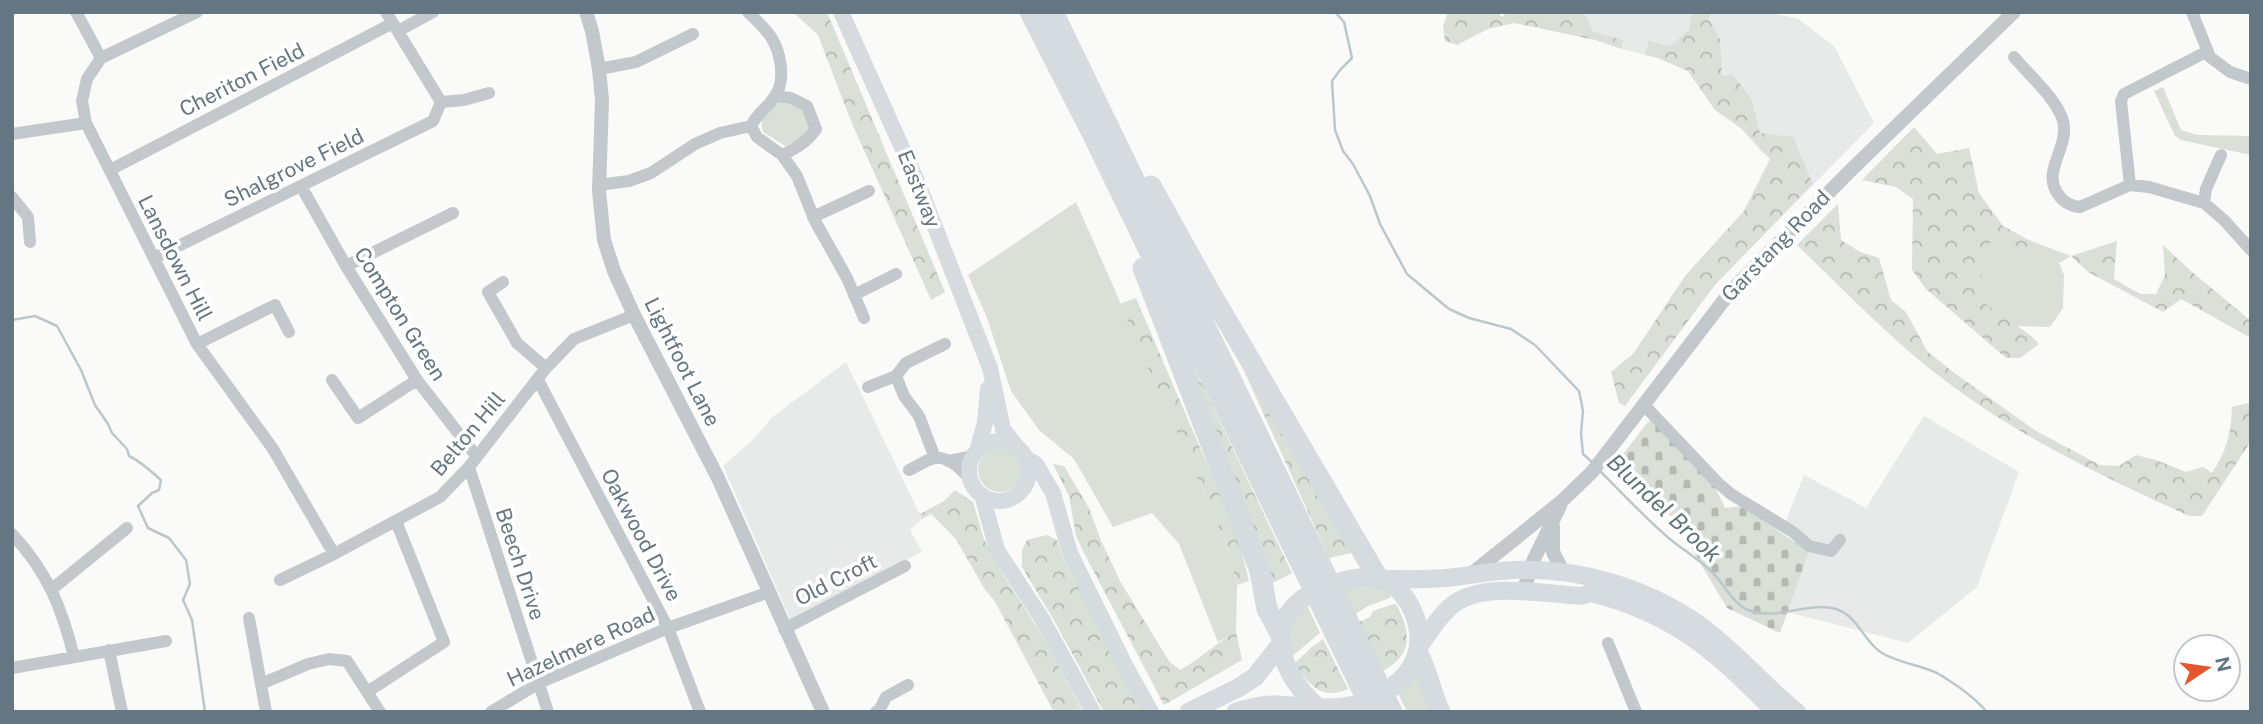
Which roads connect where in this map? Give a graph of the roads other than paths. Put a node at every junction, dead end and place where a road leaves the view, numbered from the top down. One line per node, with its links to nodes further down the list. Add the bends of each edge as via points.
1 (76, 12): 15 (street)
2 (433, 12): 11 (street, Cheriton Field)
3 (586, 12): 16 (street, Lightfoot Lane)
4 (748, 12): 19 (street, via 771,37 779,58 781,80)
5 (841, 12): 47 (main road, Eastway, via 917,181)
6 (1030, 12): 71 (highway); 84 (highway, via 1164,320 1260,571 1267,609)
7 (1054, 12): 71 (highway); 76 (highway, via 1206,285)
8 (2014, 12): 54 (street, Garstang Road, via 1762,258)
9 (2192, 12): 13 (street)
10 (188, 14): 15 (street)
11 (392, 22): 20 (street); 26 (street, Cheriton Field)
12 (693, 34): 16 (street, via 636,62)
13 (2206, 52): 17 (street, via 2216,63); 28 (street, via 2124,94)
14 (2014, 57): 28 (street, via 2056,105 2063,122 2064,136 2052,175 2060,197 2080,207)
15 (101, 58): 21 (street, Lansdown Hill, via 87,79 82,101)
16 (599, 69): 27 (street, Lightfoot Lane)
17 (2251, 79)
18 (489, 93): 20 (street)
19 (775, 96): 22 (street); 24 (street, via 807,106 816,128 798,147)
20 (440, 102): 29 (street, Shalgrove Field, via 433,121)
21 (86, 123): 23 (street); 26 (street, Lansdown Hill)
22 (751, 126): 24 (street, via 757,137); 27 (street, via 695,144 651,173)
23 (12, 134)
24 (782, 155): 34 (street, via 797,176)
25 (2221, 155): 32 (street)
26 (110, 170): 37 (street, Lansdown Hill)
27 (598, 185): 42 (street, Lightfoot Lane, via 604,240)
28 (2130, 185): 32 (street)
29 (301, 186): 37 (street, Shalgrove Field); 38 (street, Compton Green)
30 (869, 191): 34 (street)
31 (12, 197): 35 (street, via 28,217)
32 (2204, 203): 36 (street)
33 (453, 213): 38 (street)
34 (813, 218): 41 (street)
35 (30, 242)
36 (2251, 250)
37 (154, 258): 45 (street, Lansdown Hill)
38 (346, 266): 51 (street, Compton Green)
39 (896, 274): 41 (street)
40 (503, 282): 48 (street, via 488,292 517,343)
41 (854, 295): 43 (street)
42 (634, 316): 48 (street, Belton Hill, via 574,339); 79 (street, Lightfoot Lane, via 718,478)
43 (864, 318)
44 (289, 332): 45 (street, via 275,305)
45 (197, 344): 70 (street, Lansdown Hill, via 273,449)
46 (945, 344): 49 (street, via 906,363)
47 (990, 368): 55 (main road, Eastway, via 1000,421); 56 (main road, Eastway, via 985,423)
48 (545, 369): 52 (street, Belton Hill)
49 (896, 376): 53 (street); 57 (street)
50 (332, 380): 51 (street, via 358,418)
51 (417, 380): 58 (street, Compton Green)
52 (538, 380): 58 (street, Belton Hill); 82 (street, Oakwood Drive)
53 (868, 387)
54 (1644, 405): 63 (street, Garstang Road, via 1597,468); 68 (street, via 1731,494 1810,547 1831,551)
55 (1022, 452): 56 (main road, via 1001,441 989,443); 62 (main road, via 1029,475); 64 (main road, Eastway, via 1045,477)
56 (975, 454): 57 (street); 60 (main road)
57 (942, 459): 59 (street); 60 (street, via 961,469)
58 (473, 462): 65 (street, Belton Hill, via 440,497); 91 (street, Beech Drive)
59 (909, 470)
60 (972, 482): 61 (main road)
61 (982, 495): 62 (main road, via 998,500); 69 (main road)
62 (1017, 495): 64 (main road, Eastway, via 1032,488 1038,491); 69 (main road, via 1000,514)
63 (1560, 506): 73 (street, Garstang Road); 74 (street, via 1552,546); 75 (street, Garstang Road)
64 (1061, 518): 106 (main road, Eastway, via 1070,553)
65 (396, 520): 70 (street, Belton Hill); 94 (street, via 444,642)
66 (127, 528): 78 (street)
67 (12, 534): 78 (street)
68 (1840, 540)
69 (997, 550): 105 (main road, via 1042,619)
70 (334, 554): 77 (street, Belton Hill)
71 (1310, 565): 96 (highway)
72 (905, 566): 83 (street, Old Croft)
73 (1531, 570): 74 (main road); 75 (main road); 80 (street, Garstang Road)
74 (1563, 572): 112 (main road, via 1628,587 1676,610 1722,643)
75 (1470, 575): 76 (main road)
76 (1379, 578): 84 (highway, via 1342,581 1308,594 1288,612); 88 (highway, via 1398,590 1412,608)
77 (280, 580)
78 (52, 589): 89 (street)
79 (769, 592): 82 (street, Hazelmere Road); 83 (street, Lightfoot Lane)
80 (1523, 592): 88 (main road, via 1465,597 1449,607); 111 (main road, via 1591,593 1648,612 1703,644)
81 (249, 618): 92 (street)
82 (668, 628): 91 (street, Hazelmere Road); 102 (street, Oakwood Drive)
83 (784, 629): 103 (street, Lightfoot Lane)
84 (1281, 639): 95 (highway, via 1291,676); 107 (highway, via 1255,677)
85 (166, 642): 87 (street)
86 (1608, 643): 110 (street)
87 (109, 650): 89 (street); 97 (street)
88 (1418, 651): 95 (highway, via 1406,675 1376,698 1351,707); 109 (highway)
89 (74, 656): 90 (street)
90 (12, 668)
91 (539, 683): 100 (street, Hazelmere Road); 101 (street, Beech Drive)
92 (261, 684): 94 (street, via 329,659 347,661); 98 (street)
93 (905, 691): 104 (street, via 886,697)
94 (367, 692): 99 (street)
95 (1325, 709): 108 (highway, via 1277,705)
96 (1384, 709)
97 (122, 712)
98 (266, 712)
99 (380, 712)
100 (491, 712)
101 (548, 712)
102 (700, 712)
103 (823, 712)
104 (876, 712)
105 (1093, 712)
106 (1151, 712)
107 (1189, 712)
108 (1236, 712)
109 (1440, 712)
110 (1636, 712)
111 (1775, 712)
112 (1797, 712)

